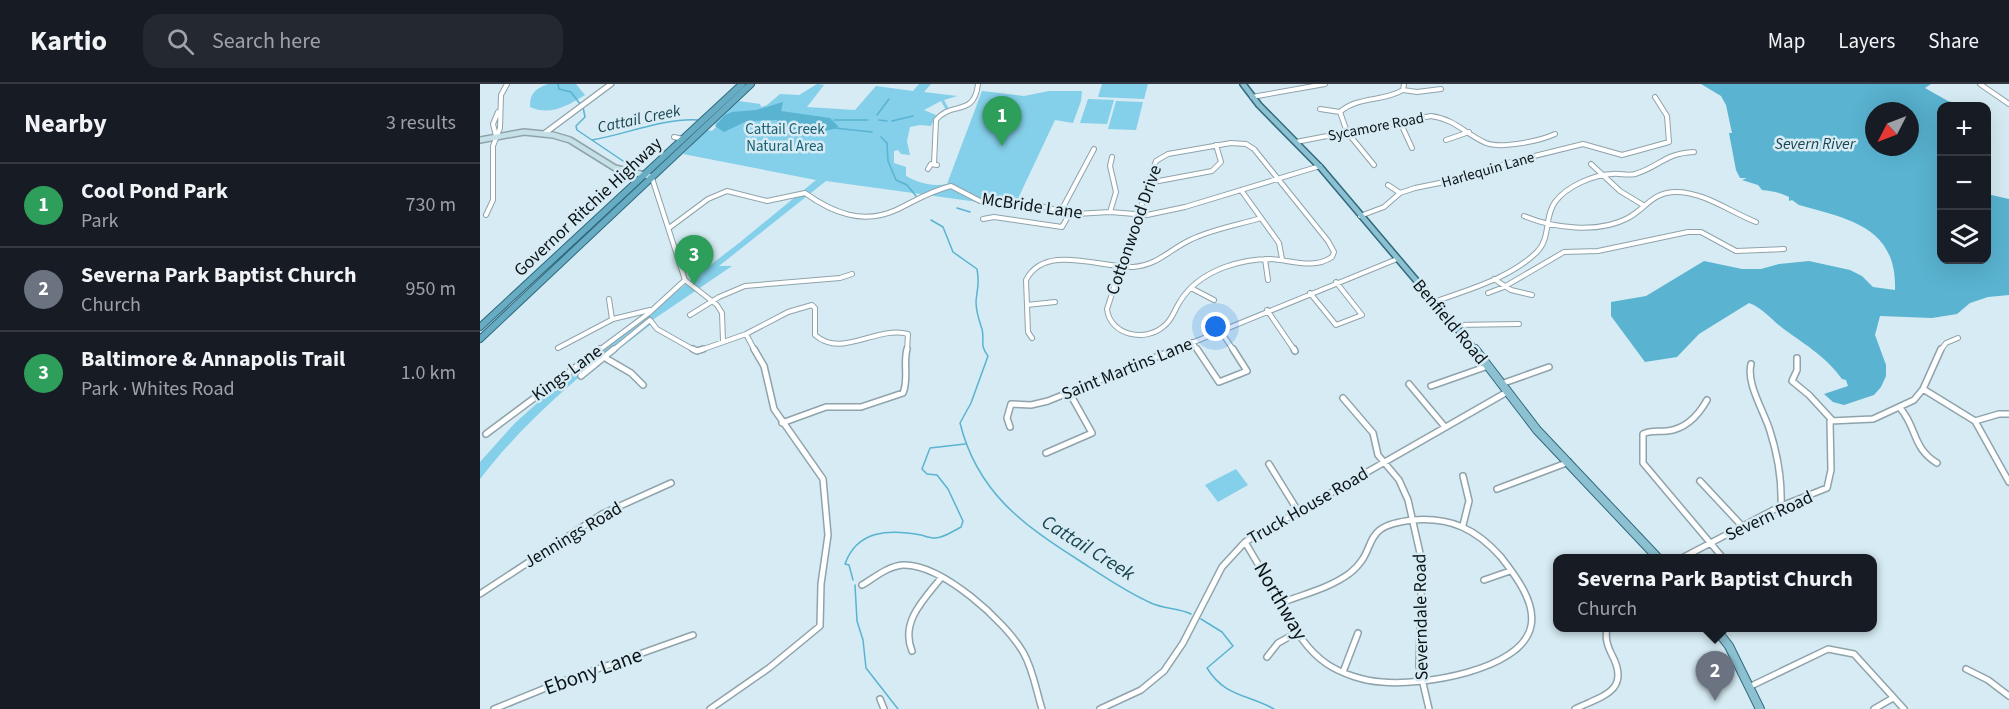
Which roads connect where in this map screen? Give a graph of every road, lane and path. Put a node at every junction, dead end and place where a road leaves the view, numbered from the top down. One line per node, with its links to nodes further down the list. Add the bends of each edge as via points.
1 (507, 84): 24 (street, via 499,97 501,115)
2 (611, 84): 22 (street)
3 (742, 84): 26 (highway, Governor Ritchie Highway)
4 (751, 84): 39 (highway, Governor Ritchie Highway)
5 (978, 84): 35 (street, via 972,103 935,119 938,153)
6 (1244, 84): 14 (main road, Benfield Road)
7 (1293, 84): 11 (street)
8 (1325, 84): 11 (street)
9 (1404, 84): 13 (street)
10 (1980, 84): 16 (street)
11 (1296, 89): 14 (street)
12 (1441, 89): 13 (street)
13 (1403, 90): 18 (street, via 1348,105)
14 (1252, 97): 29 (main road, Benfield Road)
15 (1655, 97): 45 (street, Harlequin Lane, via 1667,116 1669,142 1622,154 1586,144)
16 (2009, 104)
17 (1320, 110): 18 (street)
18 (1340, 112): 20 (street)
19 (1400, 122): 20 (street, Sycamore Road); 21 (street, Sycamore Road, via 1437,116); 31 (street)
20 (1348, 132): 29 (street, Sycamore Road); 37 (street)
21 (1469, 132): 23 (street, Sycamore Road, via 1486,143 1501,146 1542,140); 28 (street)
22 (544, 133): 24 (main road); 39 (main road, via 570,140 615,168)
23 (1555, 134)
24 (496, 136): 27 (main road); 50 (street, via 494,192)
25 (674, 137): 26 (street)
26 (683, 139): 39 (highway, Governor Ritchie Highway)
27 (480, 140)
28 (1446, 140)
29 (1296, 142): 38 (main road, Benfield Road)
30 (1216, 145): 41 (street, Cottonwood Drive, via 1248,145); 42 (street, Cottonwood Drive, via 1161,157); 42 (street, via 1221,162 1212,171)
31 (1412, 148)
32 (1094, 149): 47 (street)
33 (1694, 152): 40 (street, via 1669,154 1635,174)
34 (1112, 157): 48 (street, via 1110,166 1116,192)
35 (934, 164)
36 (1591, 164): 40 (street)
37 (1374, 165)
38 (1321, 167): 41 (street, McBride Lane); 52 (main road, Benfield Road)
39 (649, 176): 58 (street); 86 (highway, Governor Ritchie Highway); 91 (highway)
40 (1603, 176): 46 (street); 56 (street, via 1559,197)
41 (1280, 178): 44 (street, McBride Lane); 61 (street, Cottonwood Drive, via 1334,252 1321,264)
42 (1148, 183): 51 (street, Cottonwood Drive)
43 (1388, 185): 45 (street)
44 (1241, 190): 51 (street, McBride Lane, via 1158,214); 54 (street)
45 (1400, 193): 52 (street, Harlequin Lane, via 1384,207)
46 (1642, 205): 56 (street, via 1626,219 1609,225 1578,227); 57 (street, via 1664,193 1691,194)
47 (1061, 211): 49 (street, McBride Lane); 58 (street, McBride Lane, via 980,201 951,186 927,193 896,210 863,218 844,214 803,193 767,201 727,191 708,199)
48 (1110, 212): 49 (street, McBride Lane); 51 (street, McBride Lane)
49 (1070, 213): 55 (street, via 1062,227)
50 (486, 214)
51 (1137, 214): 63 (street, Cottonwood Drive)
52 (1360, 216): 62 (main road, Benfield Road)
53 (1524, 216): 56 (street)
54 (1261, 218): 61 (street, via 1281,247); 63 (street, via 1195,238 1150,264)
55 (983, 219)
56 (1548, 222): 65 (street, via 1541,249)
57 (1756, 222)
58 (669, 228): 66 (street)
59 (1784, 249): 69 (street, via 1736,251 1701,232 1688,232 1598,251 1564,252)
60 (1265, 259): 61 (street, Cottonwood Drive); 67 (street); 70 (street, Cottonwood Drive, via 1219,270)
61 (1282, 259)
62 (1397, 259): 68 (street, Saint Martins Lane); 78 (main road, Benfield Road)
63 (1121, 265): 70 (street, Cottonwood Drive, via 1107,309 1109,321 1122,332 1139,335 1159,329); 79 (street, via 1044,262 1027,277)
64 (852, 274): 76 (street, via 749,285)
65 (1494, 279): 69 (street); 78 (street)
66 (685, 280): 76 (street); 81 (street, Kings Lane)
67 (1268, 280)
68 (1336, 282): 71 (street, Saint Martins Lane); 71 (street, via 1362,315 1336,326)
69 (1504, 287): 72 (street); 73 (street)
70 (1191, 288): 75 (street)
71 (1310, 293): 80 (street, Saint Martins Lane)
72 (1488, 293)
73 (1532, 295)
74 (609, 299): 83 (street)
75 (1214, 300)
76 (712, 301): 82 (street); 92 (street, via 722,313)
77 (1055, 302): 79 (street)
78 (1434, 302): 85 (main road, Benfield Road)
79 (1027, 305): 89 (street, via 1028,332)
80 (1267, 310): 87 (street, Saint Martins Lane); 95 (street)
81 (650, 312): 83 (street); 118 (street, Kings Lane)
82 (690, 315)
83 (612, 319): 94 (street, via 585,330)
84 (1519, 324): 85 (street)
85 (1455, 325): 99 (main road, Benfield Road)
86 (480, 327)
87 (1220, 330): 93 (street, Saint Martins Lane); 93 (street, via 1247,370 1219,382)
88 (746, 334): 92 (street); 115 (street, via 764,366 774,409); 115 (street, via 788,312 812,305 814,335 826,343 845,344 902,331 909,336 903,393 861,408 826,407)
89 (1032, 338)
90 (1958, 338): 106 (street, via 1941,349)
91 (480, 339)
92 (723, 341): 96 (street, via 693,350 657,329 650,320)
93 (1192, 342): 107 (street, Saint Martins Lane)
94 (558, 348)
95 (1296, 351)
96 (606, 356): 101 (street); 104 (street)
97 (1797, 358): 113 (street, via 1792,381)
98 (1750, 364): 129 (street, via 1750,381 1777,459)
99 (1488, 366): 103 (main road, Benfield Road); 105 (street)
100 (1549, 367): 103 (street)
101 (581, 376)
102 (1409, 384): 117 (street)
103 (1502, 384): 108 (main road, Benfield Road)
104 (643, 385)
105 (1431, 386)
106 (1923, 388): 111 (street, via 1914,400); 114 (street)
107 (1069, 392): 116 (street, Saint Martins Lane, via 1035,404 1011,404 1007,418); 119 (street, via 1092,433)
108 (1507, 392): 117 (street, Truck House Road); 121 (main road, Benfield Road)
109 (1343, 398): 120 (street, Severndale Road, via 1373,433 1376,452)
110 (1707, 400): 135 (street, via 1694,420 1674,429 1642,434 1643,463)
111 (1900, 408): 113 (street, via 1866,420); 122 (street, via 1911,420 1922,452)
112 (2009, 414): 114 (street)
113 (1832, 420): 129 (street, Severn Road, via 1827,488)
114 (1975, 421): 126 (street)
115 (782, 423): 160 (street, via 823,479 826,493 828,535 820,626 769,669)
116 (1010, 427)
117 (1445, 427): 120 (street, Truck House Road)
118 (486, 434)
119 (1046, 453)
120 (1383, 462): 130 (street, Truck House Road); 131 (street, Severndale Road, via 1402,485)
121 (1569, 462): 128 (street); 136 (main road, Benfield Road)
122 (1937, 463)
123 (1269, 464): 130 (street)
124 (1463, 476): 132 (street, via 1469,507)
125 (1700, 481): 133 (street)
126 (2009, 482)
127 (671, 483): 143 (street, Jennings Road, via 602,514)
128 (1497, 489)
129 (1780, 506): 133 (street, Severn Road)
130 (1298, 511): 134 (street, Truck House Road)
131 (1413, 521): 132 (street, via 1441,520); 144 (street, via 1381,528 1352,571); 154 (street, Severndale Road, via 1422,562)
132 (1463, 525): 139 (street, Northway, via 1486,541)
133 (1743, 527): 135 (street, Severn Road)
134 (1245, 542): 144 (street, Northway); 163 (street, Truck House Road, via 1222,567 1165,669 1139,691)
135 (1710, 544): 137 (street, Severn Road); 138 (street)
136 (1654, 554)
137 (1690, 554)
138 (1719, 554)
139 (1510, 571): 141 (street); 154 (street, Northway, via 1531,611 1530,631 1522,645 1465,675)
140 (941, 578): 142 (street, via 906,565 889,569); 150 (street, via 910,621 906,640); 162 (street, via 970,596 1015,640 1026,659)
141 (1484, 580)
142 (862, 585)
143 (480, 594)
144 (1281, 603): 147 (street, Northway)
145 (1606, 632): 165 (street, via 1604,639 1618,668 1619,680 1612,690)
146 (1719, 632): 155 (main road)
147 (1296, 633): 151 (street, via 1278,643); 153 (street, Northway, via 1317,657)
148 (1358, 633): 153 (street)
149 (693, 635): 159 (street, Ebony Lane)
150 (912, 651)
151 (1267, 657)
152 (1966, 669): 156 (street)
153 (1343, 672): 154 (street, Northway, via 1376,682)
154 (1422, 682): 164 (street, Severndale Road)
155 (1751, 686): 157 (street, via 1828,649 1854,654); 166 (main road)
156 (2009, 696)
157 (1893, 698): 167 (street); 168 (street)
158 (880, 699): 161 (street)
159 (494, 709)
160 (710, 709)
161 (885, 709)
162 (1042, 709)
163 (1100, 709)
164 (1429, 709)
165 (1575, 709)
166 (1760, 709)
167 (1874, 709)
168 (1904, 709)

